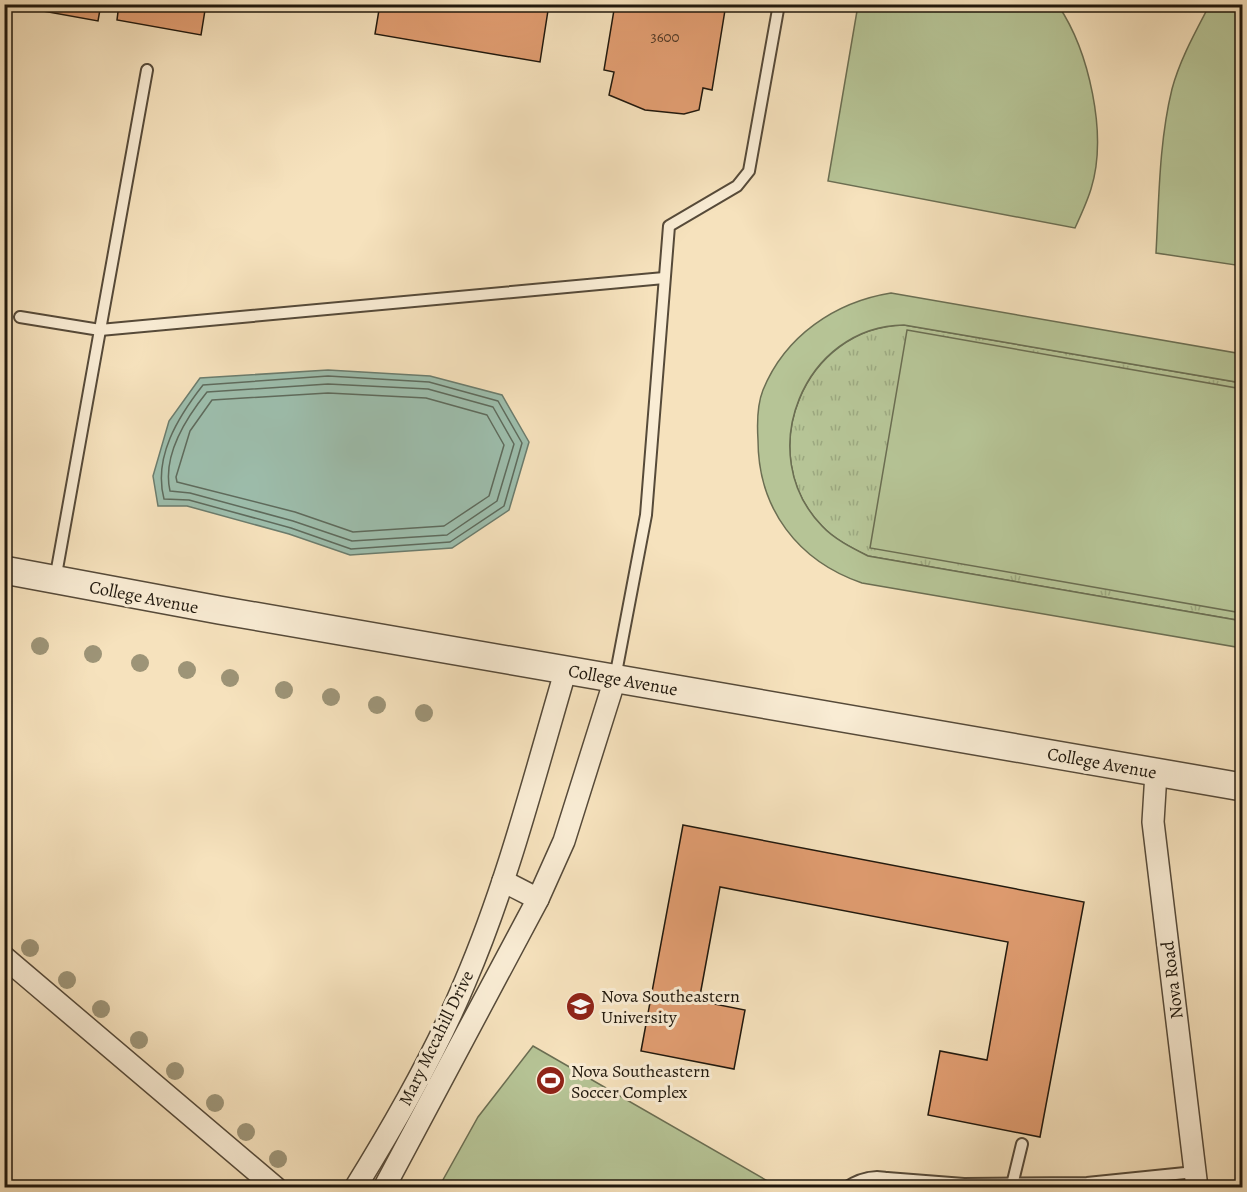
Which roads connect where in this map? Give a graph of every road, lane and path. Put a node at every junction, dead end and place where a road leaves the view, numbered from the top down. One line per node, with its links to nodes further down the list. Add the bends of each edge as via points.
1 (779, 4): 3 (lane, via 749,171 738,186 669,226)
2 (147, 70): 5 (lane)
3 (664, 278): 5 (lane); 9 (lane, via 646,515)
4 (20, 317): 5 (lane)
5 (100, 330): 7 (lane)
6 (4, 570): 7 (street, College Avenue)
7 (55, 580): 8 (street, College Avenue)
8 (566, 669): 9 (street, College Avenue); 12 (street, Mary Mccahill Drive)
9 (615, 679): 10 (street, College Avenue); 13 (street, Mary Mccahill Drive, via 564,841)
10 (1156, 772): 11 (street, College Avenue); 17 (street, Nova Road, via 1154,822)
11 (1242, 787)
12 (503, 882): 13 (street); 21 (street, Mary Mccahill Drive, via 465,982 419,1079)
13 (538, 899): 22 (street, Mary Mccahill Drive)
14 (4, 957): 20 (street)
15 (1022, 1144): 18 (lane)
16 (887, 1178): 19 (lane); 23 (lane, via 858,1179); 24 (lane)
17 (1196, 1180): 18 (lane)
18 (1012, 1185): 19 (lane)
19 (961, 1186)
20 (276, 1188)
21 (355, 1188)
22 (384, 1188)
23 (845, 1188)
24 (905, 1188)

